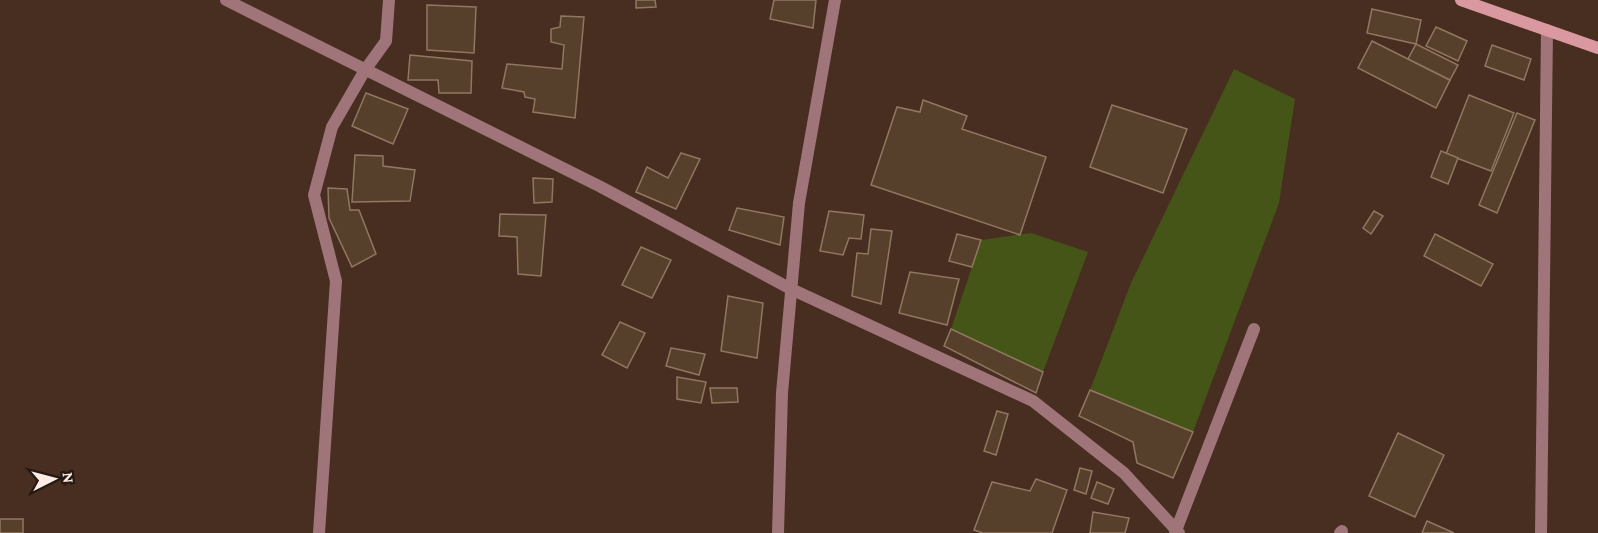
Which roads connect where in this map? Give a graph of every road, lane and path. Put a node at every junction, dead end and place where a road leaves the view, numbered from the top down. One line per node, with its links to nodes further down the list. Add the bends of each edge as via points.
1 (226, 0): 7 (street)
2 (389, 0): 7 (street, via 386,41)
3 (835, 0): 8 (street, via 799,203)
4 (1461, 0): 5 (main road)
5 (1547, 30): 6 (main road); 13 (street)
6 (1598, 48)
7 (365, 70): 8 (street, via 602,187); 11 (street, via 332,127 314,195 336,281)
8 (791, 289): 10 (street, via 1033,401 1124,473); 12 (street, via 782,393)
9 (1254, 329): 10 (street)
10 (1177, 532)
11 (319, 533)
12 (778, 533)
13 (1541, 533)

